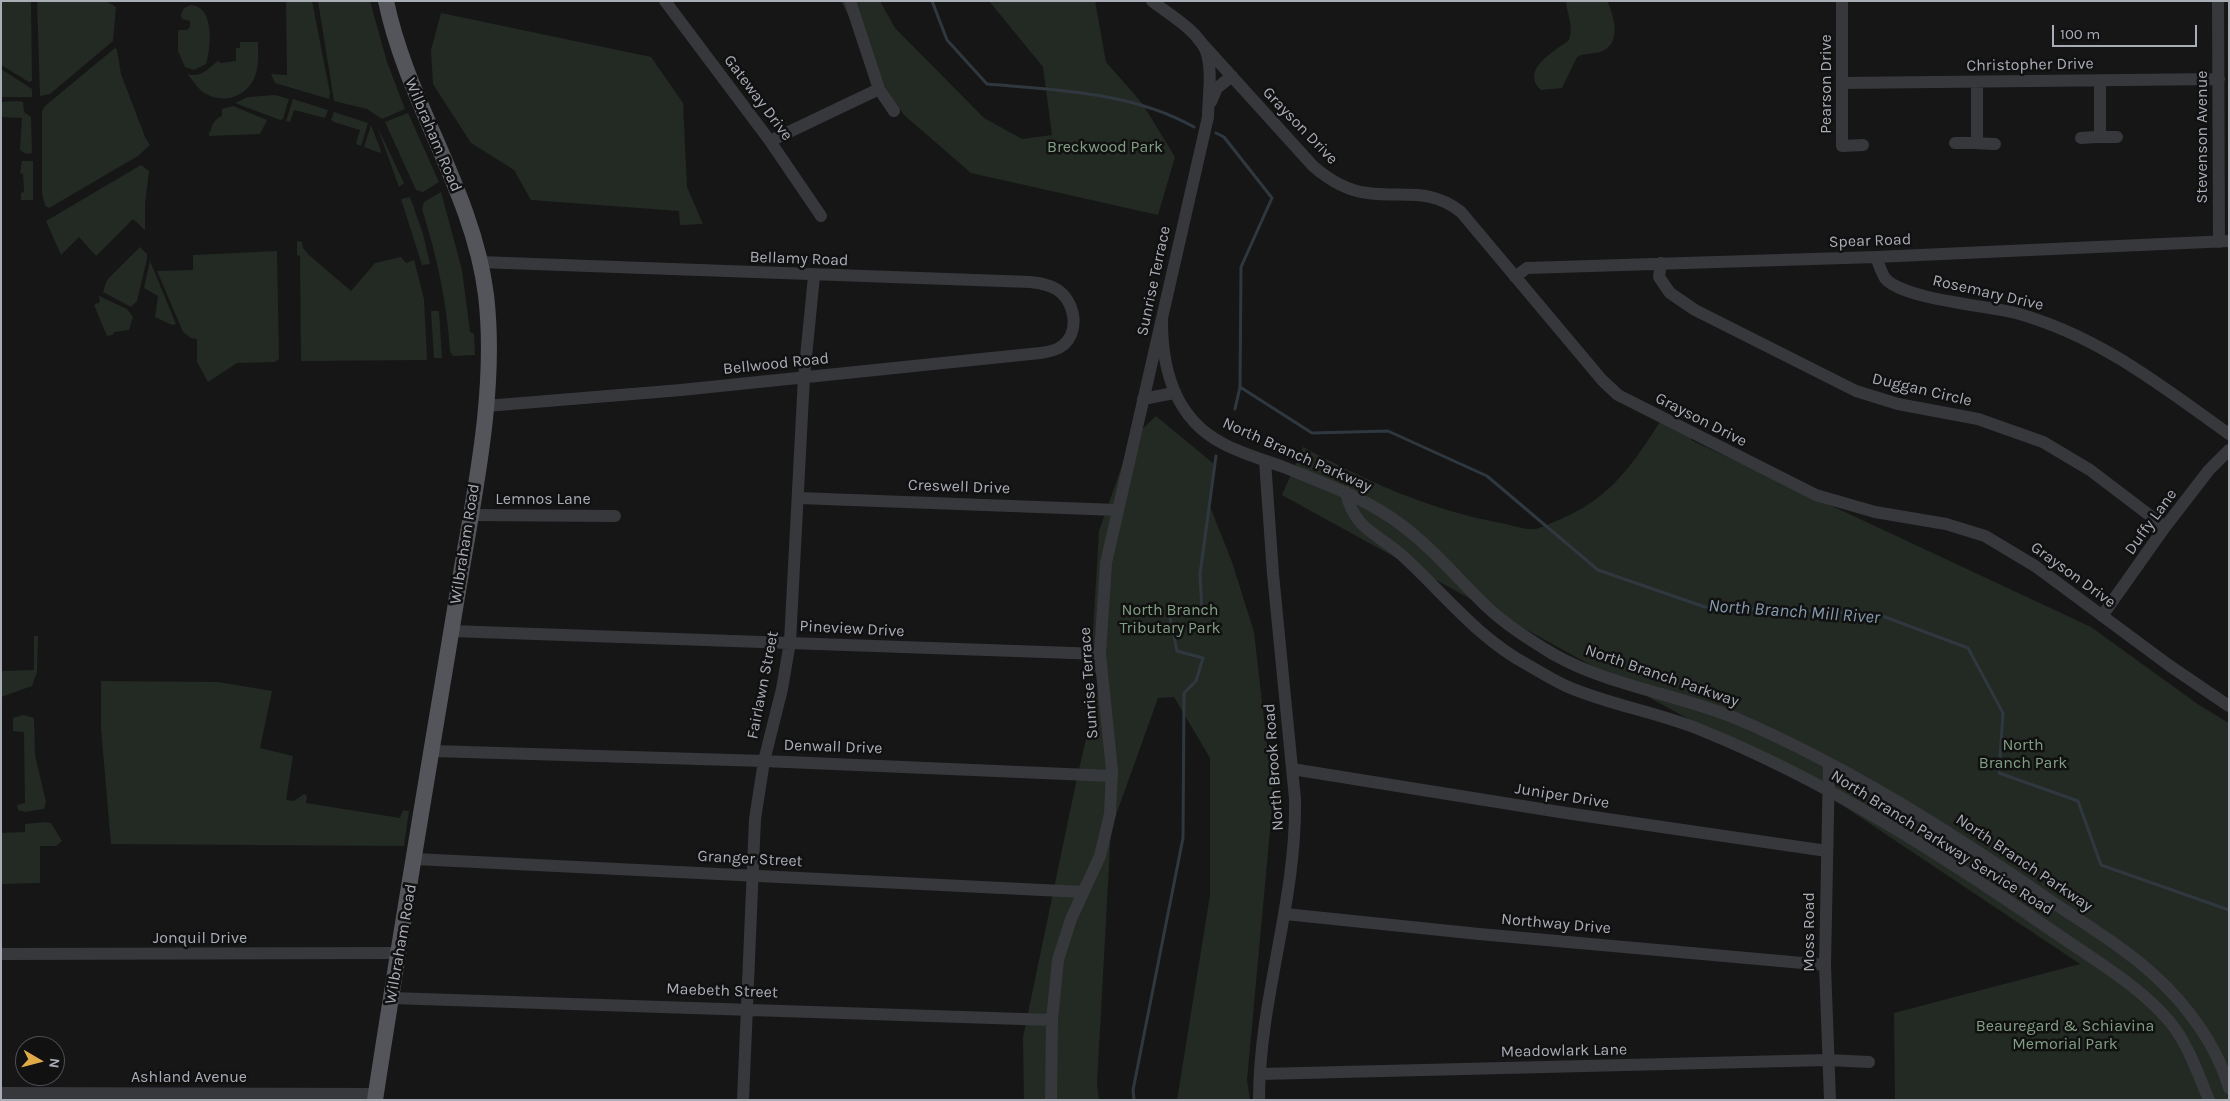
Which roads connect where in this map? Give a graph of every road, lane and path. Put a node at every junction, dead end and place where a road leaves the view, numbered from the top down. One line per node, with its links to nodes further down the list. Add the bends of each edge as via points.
1 (386, 1): 27 (main road, Wilbraham Road, via 412,87 454,182)
2 (666, 1): 19 (street, Gateway Drive)
3 (850, 1): 13 (street)
4 (1152, 1): 7 (street, Grayson Drive)
5 (1842, 1): 12 (street, Pearson Drive)
6 (2218, 1): 9 (street, Stevenson Avenue)
7 (1198, 39): 8 (street, Grayson Drive); 15 (street, via 1208,60)
8 (1232, 76): 15 (street, via 1213,94); 30 (street, Grayson Drive, via 1312,166 1326,177 1357,191 1426,195 1444,200 1464,216)
9 (2219, 79): 10 (street, Christopher Drive); 25 (street, Stevenson Avenue)
10 (2100, 81): 11 (street, Christopher Drive); 16 (street)
11 (1977, 82): 12 (street, Christopher Drive); 21 (street, via 1977,138)
12 (1842, 83): 23 (street, Pearson Drive, via 1842,146)
13 (879, 89): 14 (street); 19 (street)
14 (894, 111)
15 (1208, 117): 31 (street, Sunrise Terrace)
16 (2098, 137): 17 (street); 18 (street)
17 (2117, 137)
18 (2081, 138)
19 (770, 141): 24 (street, Gateway Drive)
20 (1955, 143): 21 (street)
21 (1973, 143): 22 (street)
22 (1995, 144)
23 (1863, 145)
24 (821, 216)
25 (2224, 242): 26 (street, Spear Road)
26 (1876, 257): 28 (street, Spear Road); 37 (street, Rosemary Drive, via 1886,279 1902,288 2037,320 2115,354)
27 (479, 262): 29 (street, Bellamy Road); 36 (main road, Wilbraham Road, via 489,331)
28 (1661, 263): 30 (street, Spear Road, via 1527,268); 45 (street, Duggan Circle, via 1660,280 1670,293 1723,325 1873,397 1978,419 2034,437 2085,467)
29 (814, 276): 32 (street, Bellamy Road, via 1045,284 1063,294 1072,308 1074,324); 33 (street, Fairlawn Street)
30 (1515, 277): 46 (street, Grayson Drive, via 1618,395 1816,495 1875,512 1946,524 1985,536 2036,566)
31 (1162, 322): 34 (street, North Branch Parkway, via 1164,360); 35 (street, Sunrise Terrace)
32 (1067, 342): 33 (street, Bellwood Road, via 1059,348 1040,353)
33 (804, 377): 36 (street, Bellwood Road); 41 (street, Fairlawn Street)
34 (1174, 393): 35 (street); 39 (street, North Branch Parkway, via 1194,422 1211,436)
35 (1143, 400): 42 (street, Sunrise Terrace)
36 (486, 406): 43 (main road, Wilbraham Road)
37 (2229, 434)
38 (2229, 450): 45 (street, Duffy Lane)
39 (1265, 461): 40 (street, North Branch Parkway); 54 (street, North Brook Road)
40 (1346, 492): 53 (street, North Branch Parkway, via 1405,527 1502,619 1553,653 1596,674 1719,711); 56 (street, North Branch Parkway Service Road, via 1349,506 1360,525 1398,552 1494,644 1525,664 1568,686 1698,729)
41 (799, 498): 42 (street, Creswell Drive); 48 (street, Fairlawn Street)
42 (1117, 510): 49 (street, Sunrise Terrace, via 1105,576)
43 (470, 515): 44 (street, Lemnos Lane); 47 (main road, Wilbraham Road)
44 (615, 516)
45 (2165, 527): 46 (street, Duffy Lane)
46 (2102, 616): 50 (street, Grayson Drive)
47 (451, 631): 48 (street, Pineview Drive); 51 (main road, Wilbraham Road)
48 (790, 642): 49 (street, Pineview Drive); 52 (street, Fairlawn Street)
49 (1100, 654): 55 (street, Sunrise Terrace)
50 (2229, 706)
51 (432, 750): 52 (street, Denwall Drive); 58 (main road, Wilbraham Road)
52 (764, 761): 55 (street, Denwall Drive); 59 (street, Fairlawn Street, via 755,819)
53 (1829, 765): 56 (street, Moss Road); 71 (street, North Branch Parkway, via 1955,836 2139,962 2187,1011 2214,1053)
54 (1292, 769): 57 (street, Juniper Drive, via 1566,814); 61 (street, North Brook Road, via 1295,836)
55 (1112, 776): 60 (street, Sunrise Terrace, via 1109,824 1100,856)
56 (1828, 789): 57 (street, Moss Road); 78 (street, North Branch Parkway Service Road, via 2007,899 2139,993 2170,1023 2195,1065)
57 (1827, 851): 64 (street, Moss Road)
58 (415, 859): 59 (street, Granger Street); 62 (main road, Wilbraham Road)
59 (754, 876): 60 (street, Granger Street); 66 (street, Fairlawn Street)
60 (1083, 892): 67 (street, Sunrise Terrace, via 1062,946)
61 (1285, 914): 64 (street, Northway Drive); 70 (street, North Brook Road)
62 (399, 953): 63 (street, Jonquil Drive); 65 (main road, Wilbraham Road)
63 (1, 954)
64 (1824, 965): 68 (street, Moss Road)
65 (392, 998): 66 (street, Maebeth Street); 73 (main road, Wilbraham Road)
66 (746, 1008): 67 (street, Maebeth Street); 74 (street, Fairlawn Street)
67 (1052, 1020): 75 (street, Sunrise Terrace)
68 (1828, 1060): 69 (street, Meadowlark Lane); 70 (street, Meadowlark Lane); 77 (street, Moss Road)
69 (1868, 1062)
70 (1261, 1074): 76 (street, North Brook Road)
71 (2229, 1088)
72 (1, 1093): 73 (street, Ashland Avenue)
73 (376, 1097)
74 (743, 1100)
75 (1051, 1100)
76 (1259, 1100)
77 (1830, 1100)
78 (2208, 1100)

